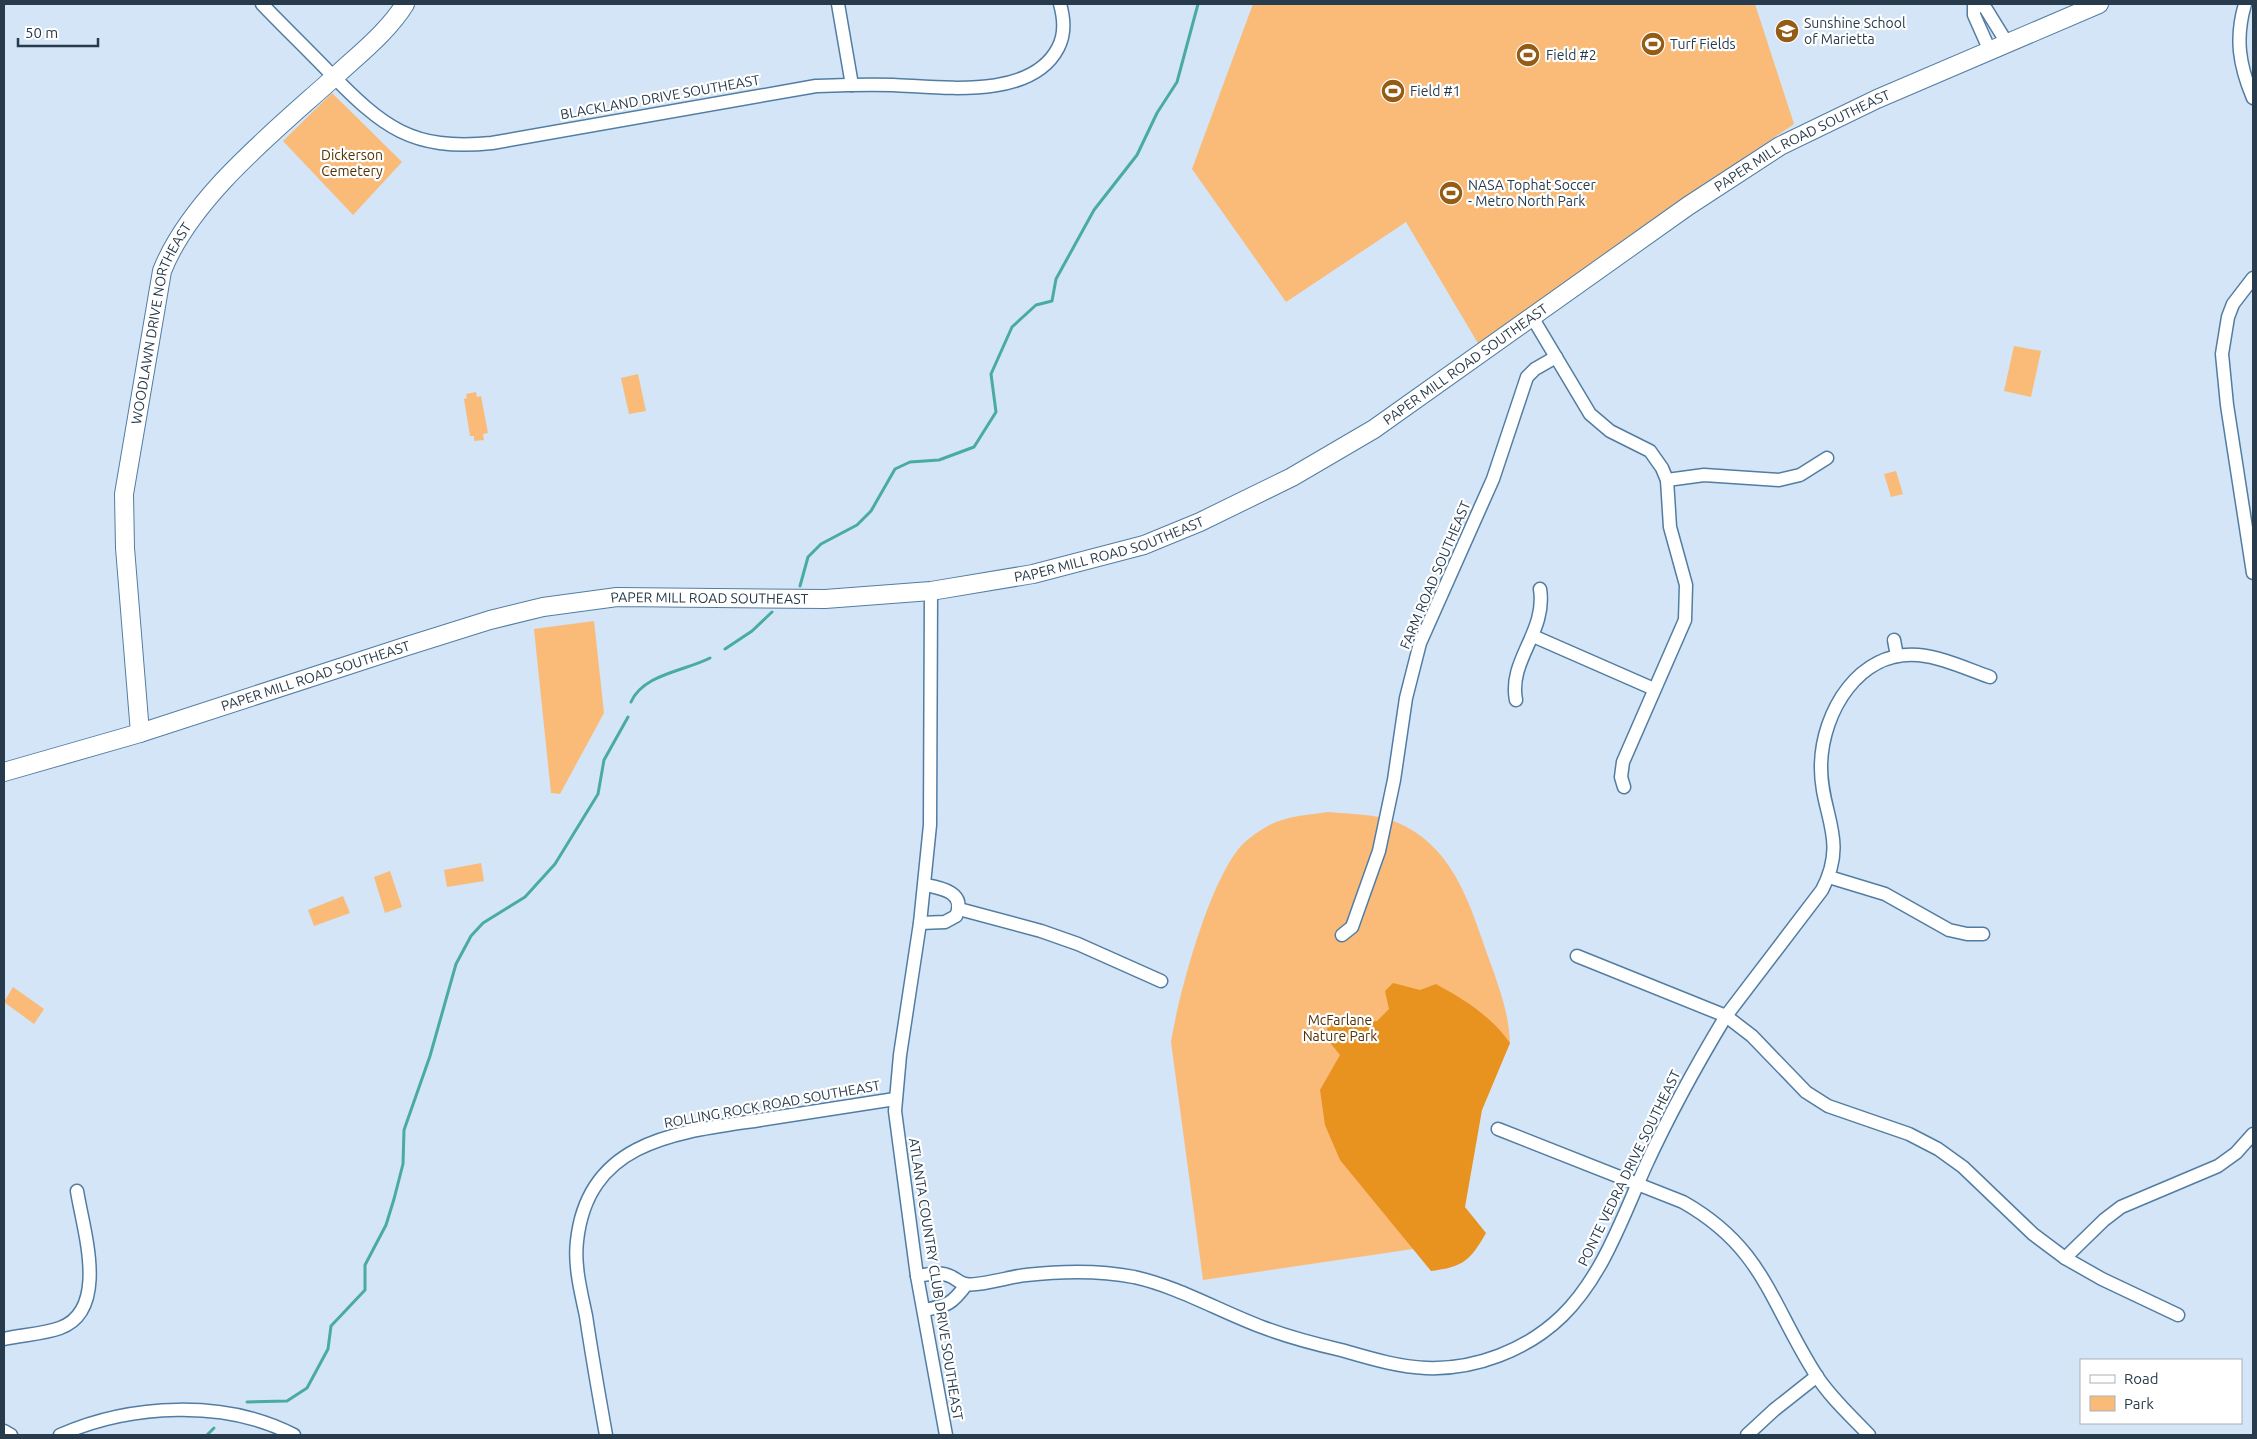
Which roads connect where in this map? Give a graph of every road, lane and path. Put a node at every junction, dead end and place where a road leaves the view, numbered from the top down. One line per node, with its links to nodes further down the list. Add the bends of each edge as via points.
1 (262, 4): 11 (street, BLACKLAND DRIVE SOUTHEAST)
2 (406, 4): 11 (street, WOODLAWN DRIVE NORTHEAST, via 373,42)
3 (838, 4): 12 (street)
4 (1060, 4): 12 (street, BLACKLAND DRIVE SOUTHEAST, via 1063,34 1054,56 1034,75 1020,81 944,87)
5 (1974, 4): 10 (street, via 1974,15)
6 (1980, 4): 9 (street)
7 (2099, 4): 9 (street, PAPER MILL ROAD SOUTHEAST)
8 (2245, 4): 13 (street, via 2238,42 2244,77)
9 (2007, 43): 10 (street, PAPER MILL ROAD SOUTHEAST)
10 (1990, 51): 15 (street, PAPER MILL ROAD SOUTHEAST, via 1780,146 1688,206)
11 (334, 77): 12 (street, BLACKLAND DRIVE SOUTHEAST, via 379,120 403,133 427,141 467,146 770,93 816,86); 28 (street, WOODLAWN DRIVE NORTHEAST, via 203,202 171,248 162,271 124,494 125,548)
12 (852, 85)
13 (2253, 98)
14 (2253, 278): 19 (street, via 2237,298 2228,317 2222,354)
15 (1532, 317): 16 (street); 21 (street, PAPER MILL ROAD SOUTHEAST, via 1400,411 1319,463 1200,522 1144,545 1073,565)
16 (1556, 357): 18 (street, via 1590,414 1610,431 1650,451); 36 (street, FARM ROAD SOUTHEAST, via 1534,369 1527,377 1493,479 1420,643 1406,698 1379,851 1352,927)
17 (1827, 458): 18 (street, via 1800,475 1779,480 1704,475)
18 (1667, 480): 26 (street, via 1670,527 1686,585 1687,609)
19 (2253, 573)
20 (1540, 589): 22 (street, via 1542,609)
21 (931, 591): 28 (street, PAPER MILL ROAD SOUTHEAST, via 825,599 649,596 594,598 564,603 490,620); 32 (street, ATLANTA COUNTRY CLUB DRIVE SOUTHEAST, via 932,778)
22 (1533, 636): 26 (street); 27 (street, via 1516,676)
23 (1894, 640): 24 (street)
24 (1897, 656): 25 (street, PONTE VEDRA DRIVE SOUTHEAST, via 1935,658); 31 (street, PONTE VEDRA DRIVE SOUTHEAST, via 1869,667 1848,687 1840,697 1826,733 1822,778 1834,835)
25 (1990, 677)
26 (1654, 689): 30 (street, via 1623,762)
27 (1516, 700)
28 (140, 733): 29 (street, PAPER MILL ROAD SOUTHEAST)
29 (4, 772)
30 (1624, 787)
31 (1829, 877): 35 (street, via 1885,894 1949,930); 39 (street, PONTE VEDRA DRIVE SOUTHEAST)
32 (925, 885): 33 (street, via 950,890 957,898); 34 (street, ATLANTA COUNTRY CLUB DRIVE SOUTHEAST)
33 (959, 909): 34 (street, via 956,916 946,922); 38 (street, via 1078,944)
34 (920, 923): 40 (street, ATLANTA COUNTRY CLUB DRIVE SOUTHEAST)
35 (1983, 934)
36 (1342, 935)
37 (1577, 956): 39 (street)
38 (1161, 981)
39 (1726, 1016): 43 (street, PONTE VEDRA DRIVE SOUTHEAST, via 1684,1087); 45 (street, via 1752,1036 1806,1092 1828,1106 1910,1134 1938,1149 1963,1167 2033,1234)
40 (894, 1099): 46 (street, ATLANTA COUNTRY CLUB DRIVE SOUTHEAST); 56 (street, ROLLING ROCK ROAD SOUTHEAST, via 674,1134 636,1150 608,1172 586,1205 576,1250)
41 (1498, 1129): 43 (street)
42 (2253, 1134): 45 (street, via 2236,1153 2218,1166 2121,1208)
43 (1637, 1185): 47 (street, PONTE VEDRA DRIVE SOUTHEAST, via 1588,1285 1562,1316 1535,1338 1516,1348 1492,1358 1450,1367 1401,1364 1327,1347 1263,1328 1169,1288 1134,1278 1065,1272); 51 (street, via 1683,1202 1706,1215 1739,1244 1769,1287)
44 (77, 1191): 50 (street, via 90,1275 85,1306 62,1328)
45 (2065, 1258): 49 (street)
46 (917, 1276): 47 (street, via 943,1274); 48 (street, ATLANTA COUNTRY CLUB DRIVE SOUTHEAST)
47 (966, 1285): 48 (street, via 955,1300)
48 (924, 1310): 57 (street, ATLANTA COUNTRY CLUB DRIVE SOUTHEAST)
49 (2178, 1315)
50 (4, 1339)
51 (1817, 1376): 58 (street); 59 (street)
52 (4, 1431): 53 (street)
53 (10, 1435)
54 (60, 1435): 55 (street, via 87,1423 125,1415 176,1411 235,1416)
55 (294, 1435)
56 (606, 1435)
57 (946, 1435)
58 (1747, 1435)
59 (1869, 1435)

